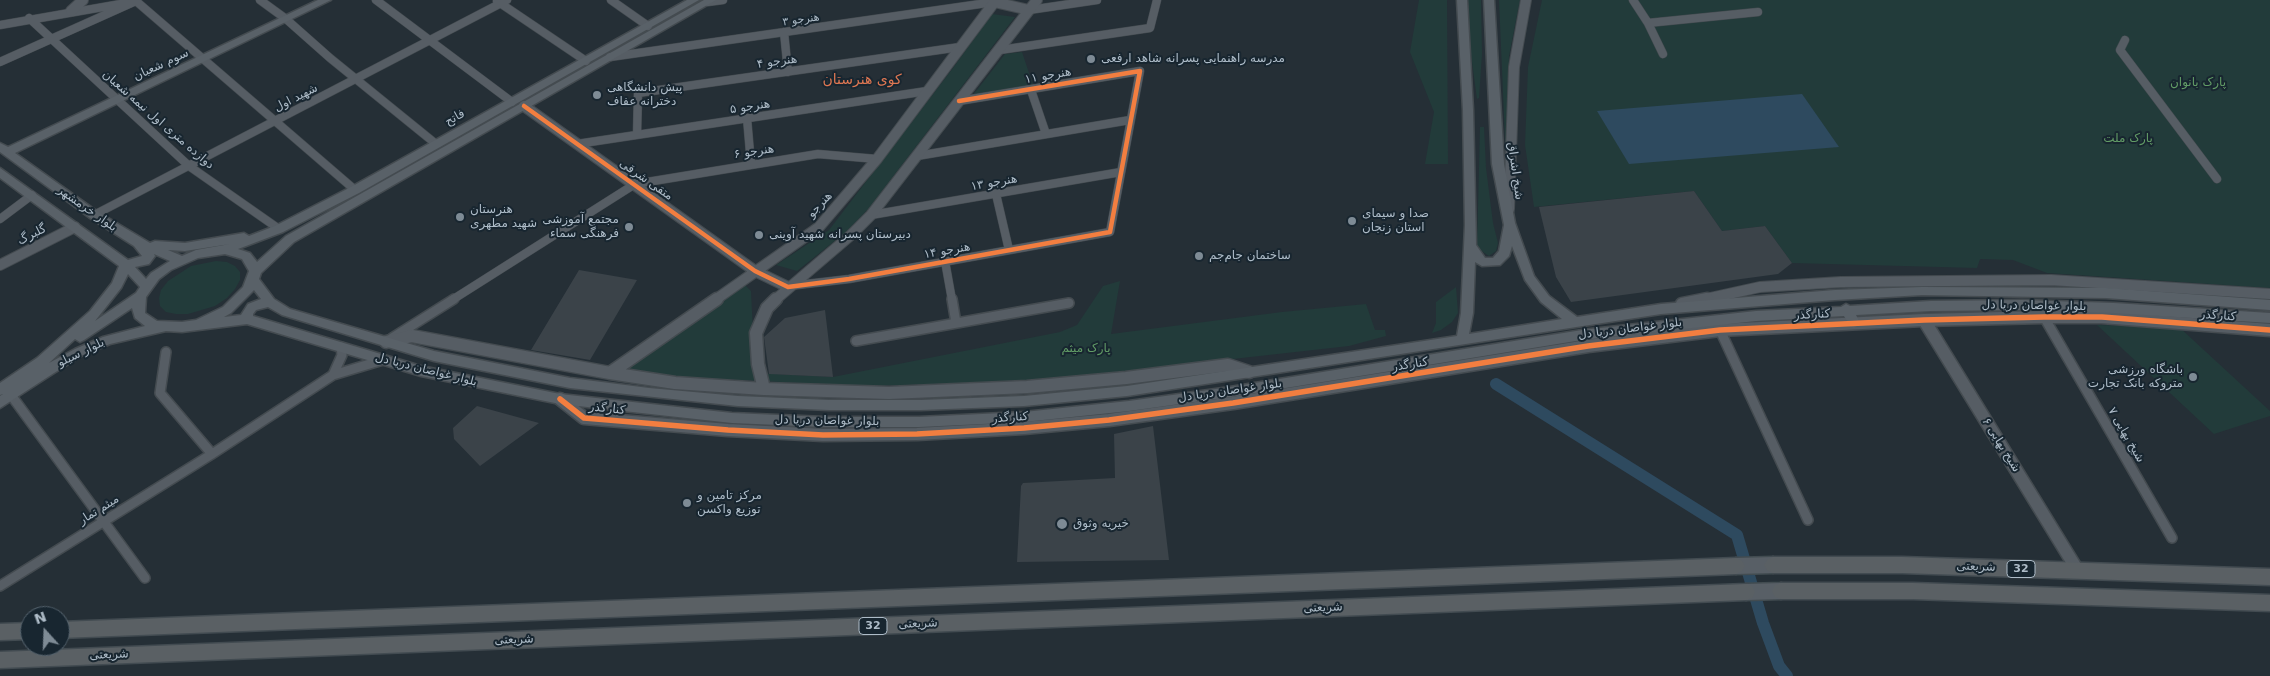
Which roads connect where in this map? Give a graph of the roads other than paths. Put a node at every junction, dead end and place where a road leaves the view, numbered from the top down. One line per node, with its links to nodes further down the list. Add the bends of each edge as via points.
1 (83, 0): 20 (street)
2 (139, 0): 20 (street); 28 (street); 35 (street)
3 (260, 0): 23 (street)
4 (326, 0): 23 (main road, سوم شعبان)
5 (376, 0): 30 (street)
6 (610, 0): 26 (street)
7 (694, 0): 26 (main road, فاتح)
8 (723, 0): 17 (street)
9 (1037, 0): 19 (street)
10 (1097, 0): 19 (street)
11 (1157, 0): 32 (street, via 1150,28)
12 (1462, 0): 72 (main road)
13 (1488, 0): 68 (main road, شیخ اشراق, via 1498,164)
14 (1526, 0): 68 (street, via 1514,67)
15 (1633, 0): 24 (street)
16 (501, 1): 30 (street, شهید اول); 36 (street)
17 (710, 1): 34 (main road, فاتح)
18 (995, 1): 19 (street); 27 (street, هنرجو ۳); 31 (street, هنرجو)
19 (1029, 10): 32 (street)
20 (70, 11): 22 (street)
21 (1758, 12): 24 (street)
22 (29, 18): 25 (street); 28 (street, دوازده متری اول نیمه شعبان)
23 (286, 19): 35 (main road, سوم شعبان); 39 (street)
24 (1648, 23): 33 (street)
25 (0, 25)
26 (648, 26): 36 (main road, فاتح)
27 (784, 32): 34 (street, هنرجو ۳); 38 (street)
28 (52, 39): 37 (street); 42 (street, دوازده متری اول نیمه شعبان)
29 (2125, 40): 60 (street, via 2120,50)
30 (431, 41): 39 (street, شهید اول); 44 (street)
31 (960, 47): 38 (street, هنرجو ۴); 41 (street, هنرجو)
32 (1000, 50): 43 (street)
33 (1663, 54)
34 (610, 57): 45 (main road, فاتح)
35 (202, 60): 42 (main road, سوم شعبان); 48 (street)
36 (586, 61): 44 (main road, فاتح)
37 (0, 62)
38 (788, 72): 50 (street, هنرجو ۴, via 638,94)
39 (356, 79): 48 (street, شهید اول); 51 (street)
40 (1031, 90): 43 (street, هنرجو ۱۱); 47 (street, هنرجو ۱۱, via 1140,71); 49 (street)
41 (927, 92): 46 (street, هنرجو ۵); 55 (street, هنرجو)
42 (117, 100): 53 (main road, سوم شعبان); 57 (street, دوازده متری اول نیمه شعبان)
43 (959, 101): 54 (street)
44 (512, 102): 51 (main road, فاتح)
45 (524, 106): 52 (street, متقی شرقی); 80 (main road, فاتح, via 290,239)
46 (747, 118): 50 (street, هنرجو ۵); 56 (street)
47 (1130, 120): 49 (street); 59 (street)
48 (274, 122): 57 (street, شهید اول); 62 (street)
49 (1046, 134): 54 (street)
50 (637, 135): 52 (street, هنرجو ۵)
51 (436, 144): 62 (main road, فاتح)
52 (577, 144): 61 (street, متقی شرقی)
53 (4, 149): 65 (main road, بلوار خرمشهر)
54 (917, 156): 66 (street)
55 (876, 158): 56 (street, هنرجو ۶, via 818,154); 79 (street, هنرجو, via 819,227)
56 (751, 164): 61 (street, هنرجو ۶)
57 (189, 166): 65 (street, شهید اول); 70 (street, دوازده متری اول نیمه شعبان)
58 (0, 172): 64 (main road, بلوار خرمشهر)
59 (1121, 172): 63 (street, هنرجو ۱۳); 74 (street, هنرجو ۱۴, via 1110,232)
60 (2217, 179)
61 (635, 184): 79 (street, متقی شرقی); 105 (street)
62 (355, 190): 70 (main road, فاتح)
63 (996, 194): 66 (street, هنرجو ۱۳); 74 (street)
64 (32, 195): 67 (street); 69 (main road, بلوار خرمشهر)
65 (94, 215): 71 (main road, بلوار خرمشهر)
66 (871, 215): 82 (street, via 851,236)
67 (0, 219)
68 (1509, 223): 72 (main road, via 1505,253 1496,262 1482,262); 96 (main road, شیخ اشراق, via 1529,277 1545,299)
69 (75, 227): 77 (street, گلبرگ); 78 (main road, بلوار خرمشهر)
70 (279, 229): 71 (main road, via 185,247); 73 (main road, فاتح)
71 (138, 243): 75 (main road, بلوار خرمشهر); 78 (main road, via 149,256 145,261)
72 (1470, 245): 104 (main road, via 1468,313)
73 (224, 250): 75 (main road, فاتح); 80 (main road, بلوار غواصان دریا دل, via 246,256 252,263)
74 (1009, 250): 76 (street, هنرجو ۱۴)
75 (181, 260): 83 (main road, بلوار سیلو, via 155,276)
76 (946, 261): 82 (street, هنرجو ۱۴); 97 (street)
77 (0, 265)
78 (126, 265): 83 (main road, بلوار خرمشهر); 109 (main road, via 117,285 94,314)
79 (755, 271): 82 (street, متقی شرقی); 111 (street, هنرجو)
80 (254, 276): 86 (main road, بلوار غواصان دریا دل); 99 (main road, فاتح, via 239,300 227,310)
81 (2013, 279): 84 (street); 85 (street, کنارگذر); 89 (street, کنارگذر, via 1760,287)
82 (788, 287): 113 (street, via 767,308 756,333)
83 (143, 291): 100 (main road, via 138,306 145,322); 109 (main road, بلوار سیلو)
84 (2021, 291): 88 (main road, بلوار غواصان دریا دل); 89 (main road, بلوار غواصان دریا دل, via 1835,295)
85 (2270, 294)
86 (270, 302): 94 (main road, via 252,307); 105 (main road, بلوار غواصان دریا دل, via 286,312)
87 (1069, 303): 97 (street)
88 (2270, 304)
89 (1661, 309): 96 (main road, بلوار غواصان دریا دل)
90 (1846, 309): 91 (main road, بلوار غواصان دریا دل, via 2022,305); 98 (main road); 115 (main road, بلوار غواصان دریا دل, via 1627,329)
91 (2154, 316): 92 (street, کنارگذر); 93 (main road, بلوار غواصان دریا دل); 102 (street, کنارگذر)
92 (2044, 317): 95 (street, کنارگذر); 119 (street, شیخ بهایی ۷)
93 (2270, 318)
94 (247, 319): 99 (main road, بلوار غواصان دریا دل); 106 (main road, بلوار غواصان دریا دل)
95 (1924, 320): 98 (street, کنارگذر); 122 (street, شیخ بهایی ۶)
96 (1574, 322): 104 (main road, بلوار غواصان دریا دل)
97 (956, 323): 103 (street)
98 (1854, 323): 101 (street, کنارگذر)
99 (198, 324): 100 (main road, بلوار سیلو)
100 (171, 328): 114 (main road, بلوار سیلو, via 107,340)
101 (1720, 330): 115 (street, کنارگذر); 117 (street)
102 (2270, 330)
103 (856, 340)
104 (1462, 340): 110 (main road, بلوار غواصان دریا دل)
105 (386, 342): 110 (main road, بلوار غواصان دریا دل, via 485,368 570,382 738,401 829,405 1024,401 1127,391); 111 (street, via 412,336)
106 (341, 347): 108 (main road, بلوار غواصان دریا دل); 112 (street, via 342,355)
107 (166, 352): 116 (street, via 160,393)
108 (384, 360): 112 (street, میثم تمار); 115 (main road, بلوار غواصان دریا دل, via 483,385 560,399 732,418 919,422 1024,417)
109 (41, 362): 114 (main road, بلوار سیلو)
110 (1249, 372): 113 (street, via 1228,364 1027,387 889,393)
111 (610, 373): 113 (street, via 675,383)
112 (333, 375): 116 (street, میثم تمار)
113 (764, 388)
114 (2, 393): 118 (street)
115 (1231, 398)
116 (212, 454): 118 (street, میثم تمار)
117 (1808, 520)
118 (103, 522): 124 (street); 125 (street, میثم تمار)
119 (2172, 538)
120 (1773, 565): 121 (main road, 32); 122 (highway, شریعتی / 32, via 1902,565)
121 (1736, 566): 129 (highway, 32)
122 (2078, 571): 123 (highway, شریعتی / 32)
123 (2270, 577)
124 (145, 578)
125 (0, 586)
126 (1780, 591): 127 (main road, 32); 128 (highway, 32, via 1913,591)
127 (1746, 592): 132 (highway, شریعتی / 32)
128 (2270, 603)
129 (70, 630)
130 (20, 631): 131 (highway)
131 (0, 632)
132 (0, 660)

